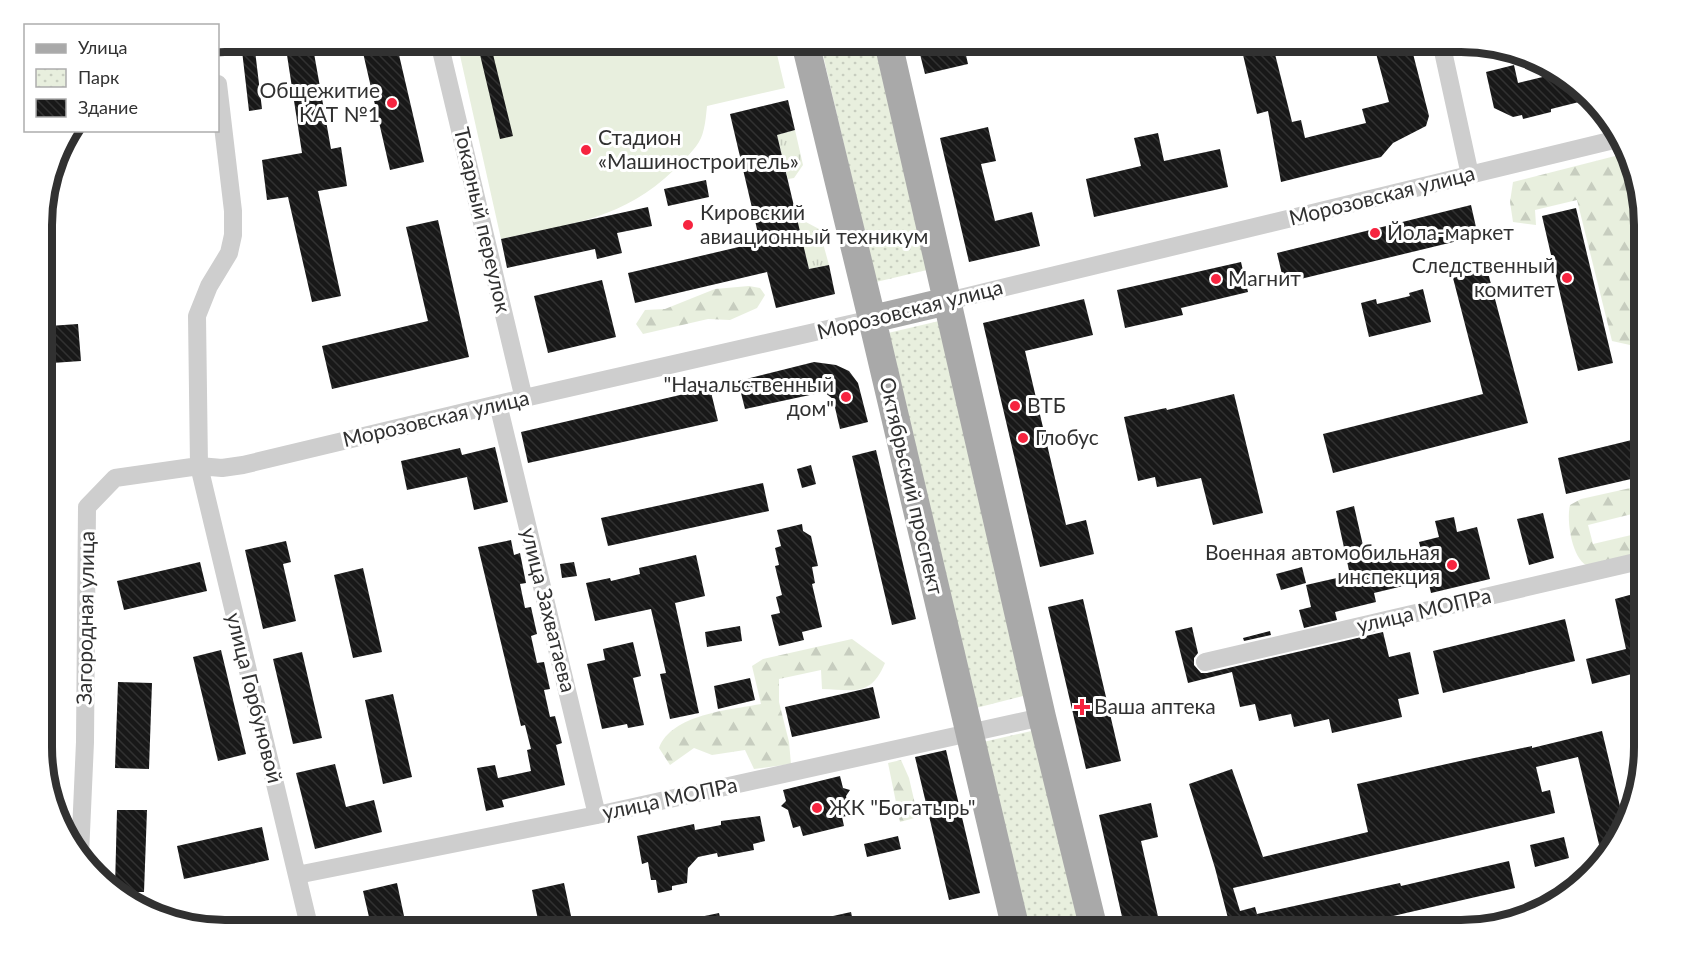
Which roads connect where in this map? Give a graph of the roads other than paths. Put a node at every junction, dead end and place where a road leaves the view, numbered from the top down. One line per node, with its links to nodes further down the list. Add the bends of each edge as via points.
1 (442, 53): 10 (street, Токарный переулок)
2 (808, 53): 9 (main road, Октябрьский проспект)
3 (891, 53): 8 (main road)
4 (1442, 53): 7 (street)
5 (219, 92): 12 (street, улица Горбуновой, via 233,235 229,253 197,316)
6 (1611, 141): 7 (street, Морозовская улица)
7 (1470, 175): 8 (street, Морозовская улица)
8 (948, 300): 9 (main road, Морозовская улица); 15 (main road)
9 (873, 319): 10 (street, Морозовская улица); 16 (main road, Октябрьский проспект)
10 (524, 399): 11 (street, Морозовская улица)
11 (498, 404): 12 (street, Морозовская улица, via 243,465); 17 (street, улица Захватаева)
12 (199, 466): 18 (street, Загородная улица, via 116,478 87,507); 19 (street, улица Горбуновой)
13 (1633, 563): 14 (street, улица МОПРа)
14 (1205, 662)
15 (1042, 717): 16 (street, улица МОПРа); 21 (main road)
16 (969, 733): 17 (street, улица МОПРа); 20 (main road, Октябрьский проспект)
17 (597, 815): 19 (street, улица МОПРа)
18 (81, 840)
19 (297, 875): 22 (street, улица Горбуновой)
20 (1013, 919)
21 (1091, 919)
22 (308, 920)

